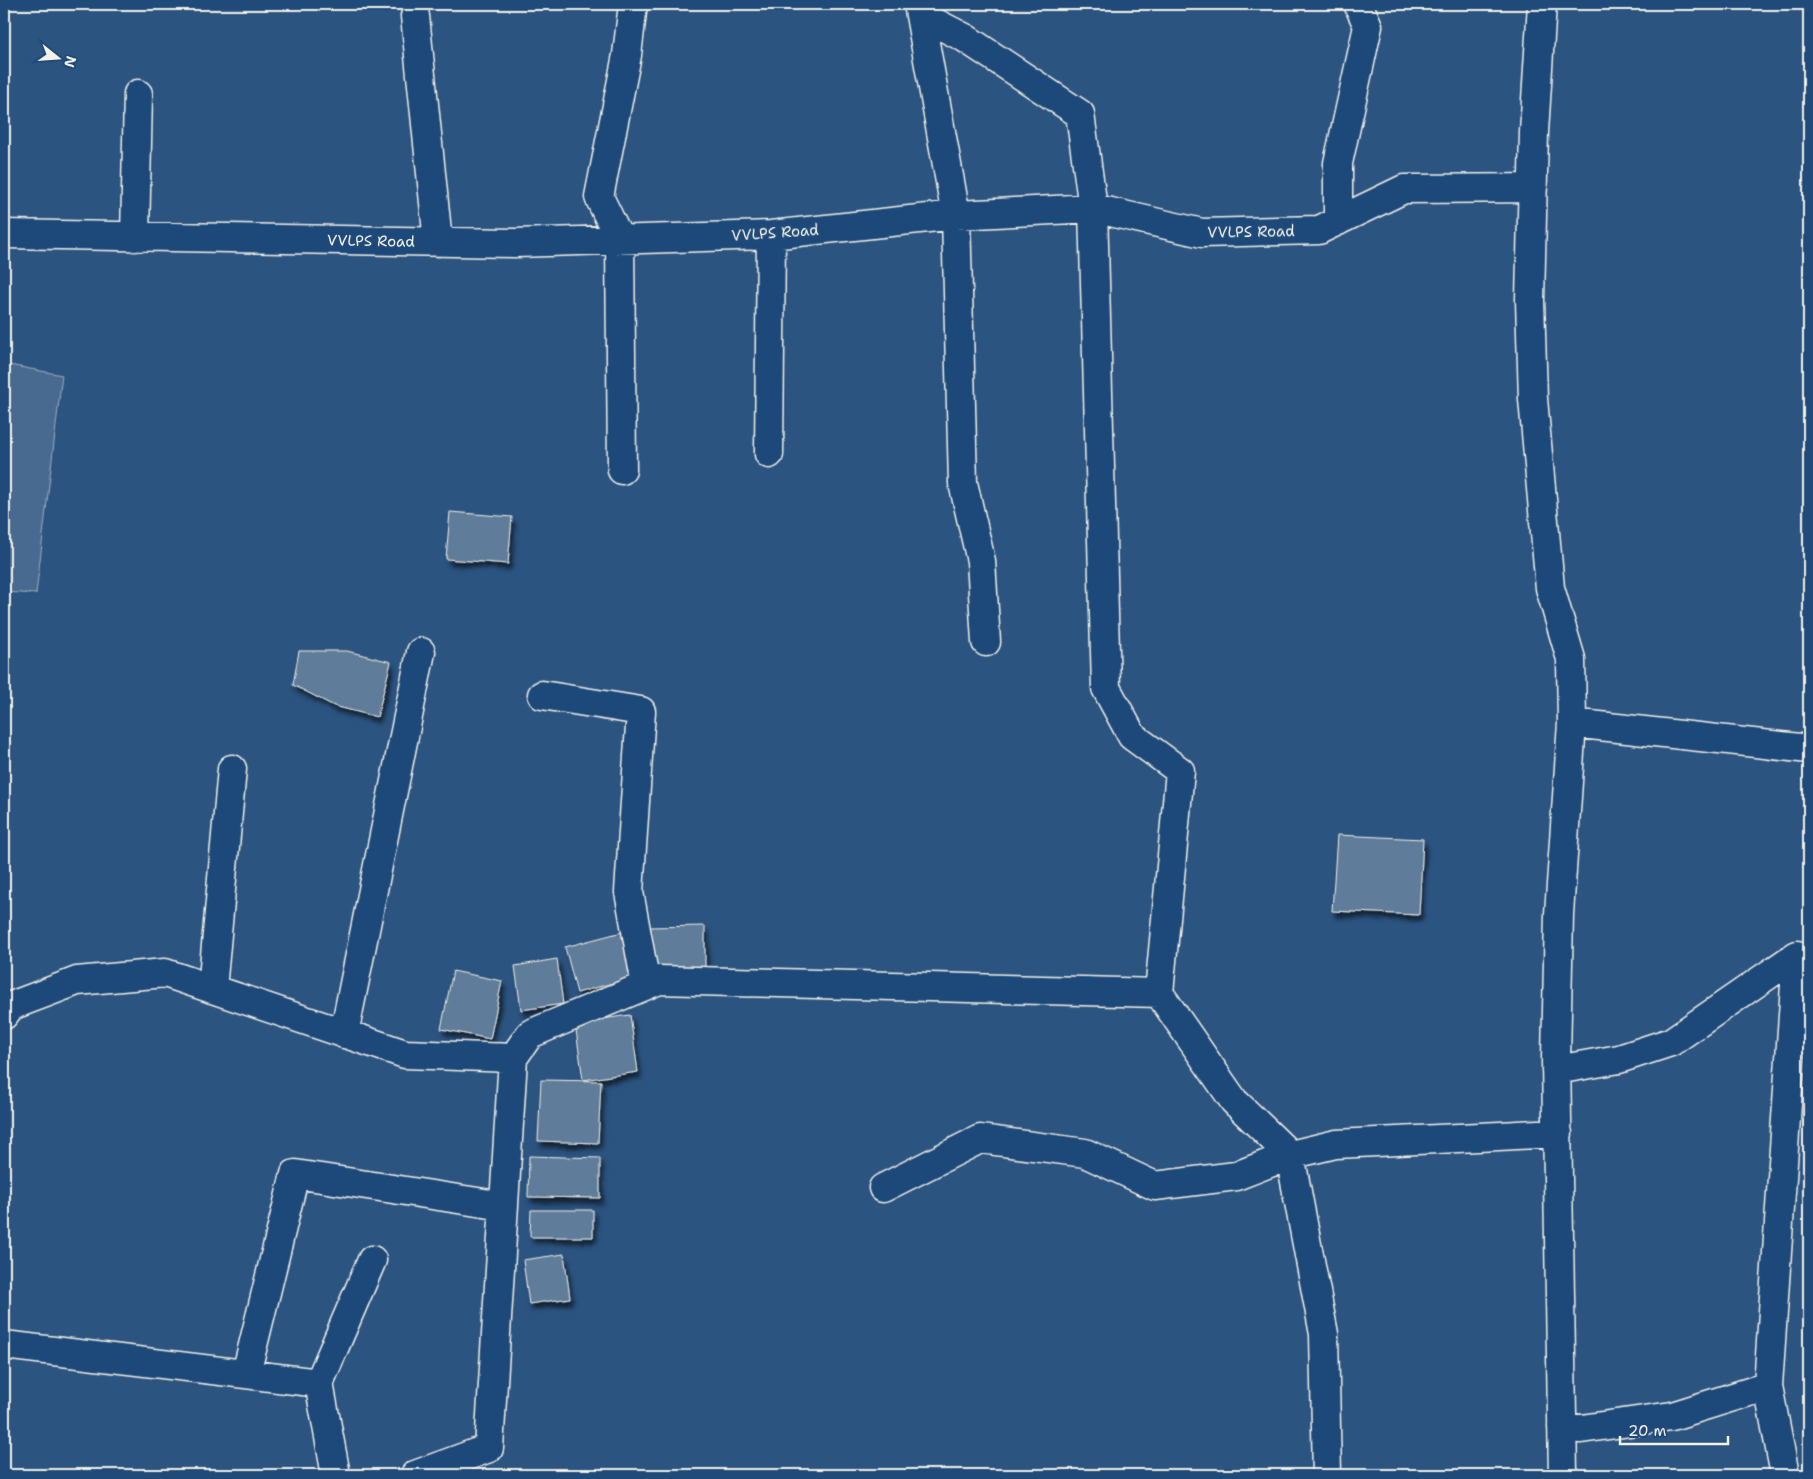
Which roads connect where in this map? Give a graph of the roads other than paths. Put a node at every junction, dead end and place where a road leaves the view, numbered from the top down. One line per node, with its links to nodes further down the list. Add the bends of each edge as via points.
1 (633, 4): 14 (street, via 627,55 599,197)
2 (1358, 4): 10 (street, via 1368,26 1338,163)
3 (1542, 4): 7 (street)
4 (919, 9): 8 (street, via 1080,114); 9 (street)
5 (415, 16): 15 (street)
6 (138, 94): 13 (street)
7 (1533, 188): 10 (street, VVLPS Road, via 1404,189); 21 (street, via 1530,300 1533,399 1550,588 1571,660)
8 (1093, 208): 9 (street, VVLPS Road); 10 (street, VVLPS Road, via 1202,233 1319,230); 26 (street, via 1106,688 1132,736 1180,771)
9 (956, 215): 12 (street, VVLPS Road); 18 (street, via 963,483 981,561)
10 (1338, 221)
11 (4, 234): 13 (street, VVLPS Road)
12 (771, 235): 14 (street, VVLPS Road); 16 (street)
13 (135, 237): 15 (street, VVLPS Road)
14 (620, 240): 15 (street, VVLPS Road); 17 (street)
15 (438, 242)
16 (768, 454)
17 (622, 470)
18 (986, 642)
19 (421, 652): 28 (street)
20 (542, 695): 24 (street, via 641,712 629,892)
21 (1572, 723): 22 (street); 30 (street, via 1559,914)
22 (1809, 749)
23 (232, 769): 25 (street)
24 (646, 985): 26 (street, via 659,980); 29 (street, via 530,1034)
25 (212, 989): 27 (street, via 165,973 77,981 11,1006); 28 (street)
26 (1158, 993): 32 (street, via 1234,1101)
27 (4, 1015)
28 (344, 1034): 29 (street, via 405,1054)
29 (513, 1058): 34 (street)
30 (1556, 1070): 31 (street); 39 (street, via 1619,1059 1670,1042 1797,955)
31 (1558, 1132): 32 (street, via 1336,1144); 40 (street)
32 (1290, 1155): 33 (street, via 1236,1176 1155,1186 1085,1153 980,1139); 43 (street, via 1324,1334)
33 (883, 1188)
34 (504, 1206): 37 (street, via 295,1174); 42 (street, via 489,1448)
35 (372, 1260): 38 (street)
36 (4, 1345): 37 (street)
37 (246, 1374): 38 (street)
38 (318, 1382): 41 (street)
39 (1768, 1386): 40 (street, via 1672,1416 1581,1429); 45 (street)
40 (1562, 1427): 44 (street)
41 (336, 1475)
42 (415, 1475)
43 (1327, 1475)
44 (1563, 1475)
45 (1785, 1475)

